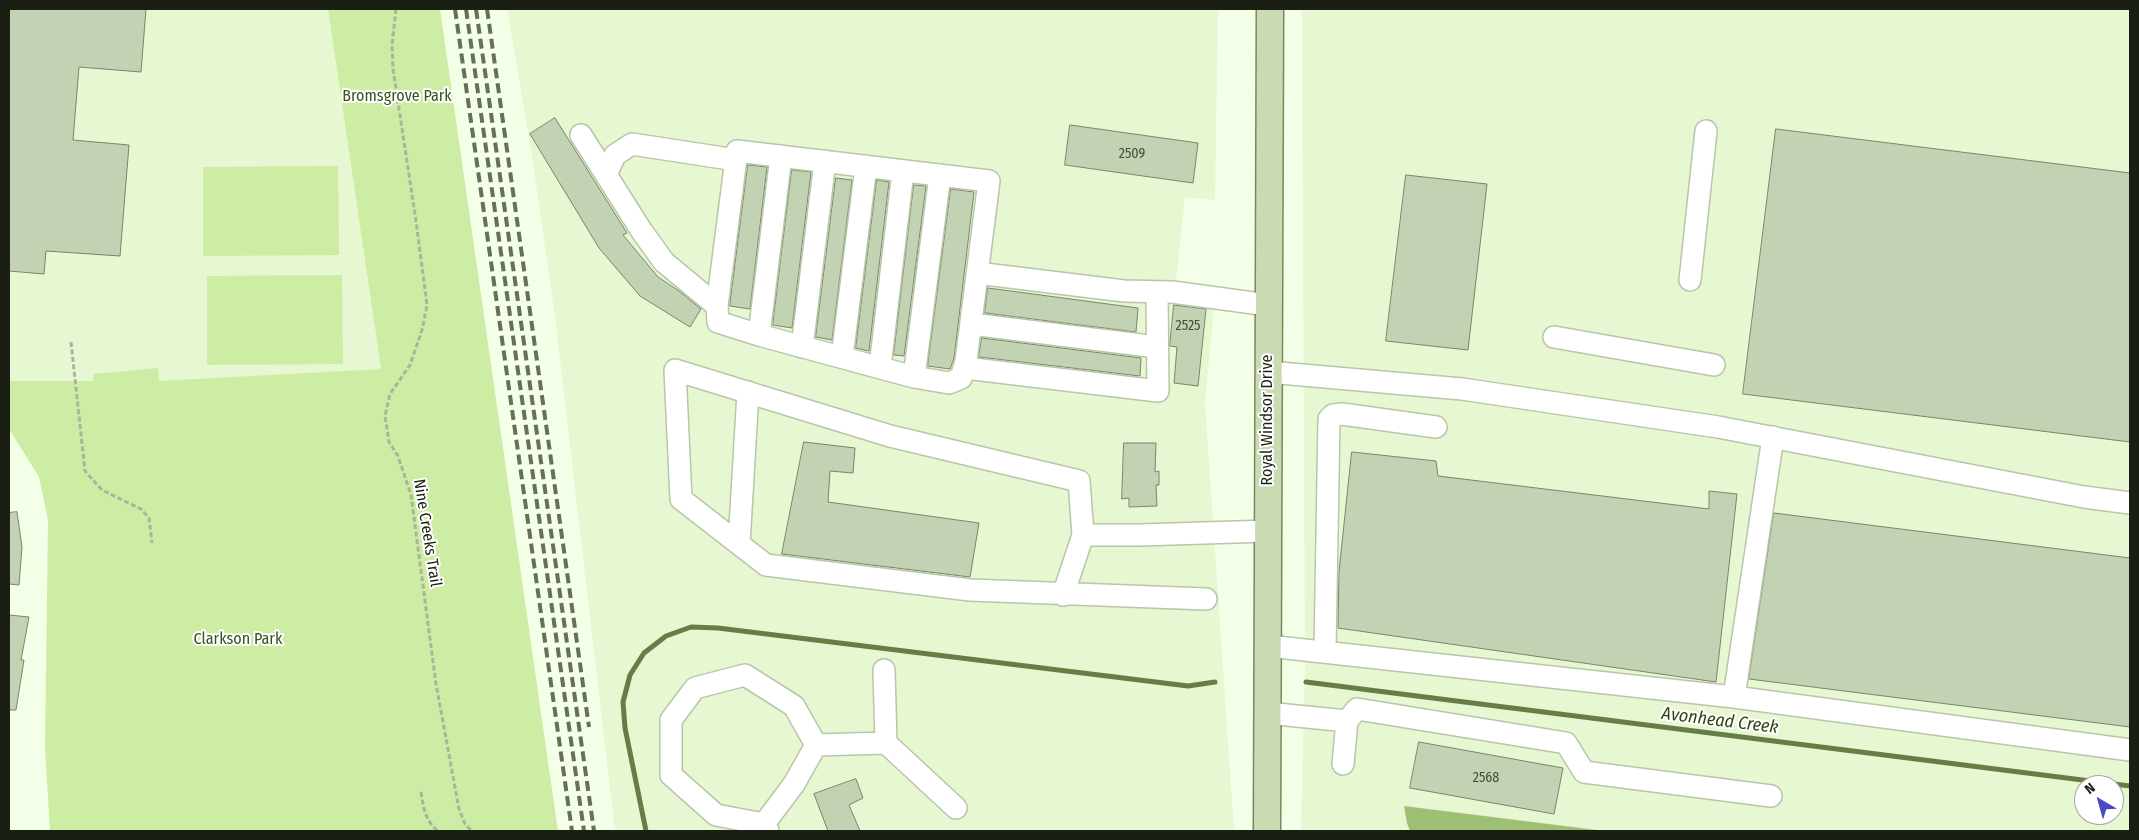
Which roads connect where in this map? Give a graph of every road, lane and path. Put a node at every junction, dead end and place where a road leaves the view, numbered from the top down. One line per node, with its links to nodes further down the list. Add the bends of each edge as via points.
1 (396, 9): 54 (path, Nine Creeks Trail, via 393,68 427,306 410,365 390,394 385,416 389,442 398,456 412,494 436,684 459,808 465,824)
2 (1270, 9): 15 (main road, Royal Windsor Drive)
3 (1706, 130): 13 (lane)
4 (581, 135): 10 (lane)
5 (781, 156): 6 (lane, via 737,151); 7 (lane); 18 (lane)
6 (736, 160): 10 (lane, via 632,144 615,155); 16 (lane)
7 (824, 161): 8 (lane); 21 (lane)
8 (866, 166): 9 (lane); 23 (lane)
9 (903, 171): 11 (lane); 25 (lane)
10 (606, 175): 16 (lane, via 664,262)
11 (940, 175): 12 (lane, via 989,181); 28 (lane)
12 (978, 272): 14 (lane, via 1124,291); 17 (lane)
13 (1690, 280)
14 (1156, 292): 15 (lane); 22 (lane)
15 (1268, 305): 27 (main road, Royal Windsor Drive)
16 (717, 306): 18 (lane, via 718,322)
17 (971, 324): 22 (lane); 26 (lane)
18 (759, 335): 21 (lane)
19 (1554, 337): 24 (lane)
20 (71, 342): 35 (path, via 85,470 102,490 141,509 149,518)
21 (802, 347): 23 (lane)
22 (1158, 347): 26 (lane, via 1158,392)
23 (842, 357): 25 (lane)
24 (1714, 365)
25 (880, 367): 28 (lane)
26 (965, 368): 28 (lane, via 956,382)
27 (1268, 372): 31 (lane, via 1462,389); 33 (main road, Royal Windsor Drive)
28 (914, 377)
29 (748, 392): 34 (lane, via 890,436 1079,481); 36 (lane); 36 (lane, via 675,370 681,499)
30 (1436, 427): 40 (lane, via 1342,414 1332,415 1329,419)
31 (1773, 437): 32 (lane); 42 (lane)
32 (2130, 503)
33 (1268, 530): 34 (lane); 39 (main road, Royal Windsor Drive)
34 (1083, 535): 37 (lane)
35 (152, 543)
36 (739, 544): 37 (lane, via 766,565 970,590)
37 (1063, 595): 38 (lane)
38 (1206, 599)
39 (1268, 646): 40 (lane); 43 (main road, Royal Windsor Drive)
40 (1325, 650): 42 (lane)
41 (884, 670): 45 (lane)
42 (1734, 697): 47 (lane)
43 (1267, 713): 44 (lane); 55 (main road, Royal Windsor Drive)
44 (1347, 720): 48 (lane); 50 (lane, via 1357,709 1566,743 1584,772)
45 (886, 743): 46 (lane); 51 (lane)
46 (816, 745): 52 (lane); 52 (lane, via 794,706 745,675 695,688 671,720 671,775 716,815)
47 (2130, 750)
48 (1343, 764)
49 (421, 792): 53 (path, via 431,826)
50 (1771, 796)
51 (956, 808)
52 (766, 828)
53 (438, 831)
54 (472, 831)
55 (1266, 831)

